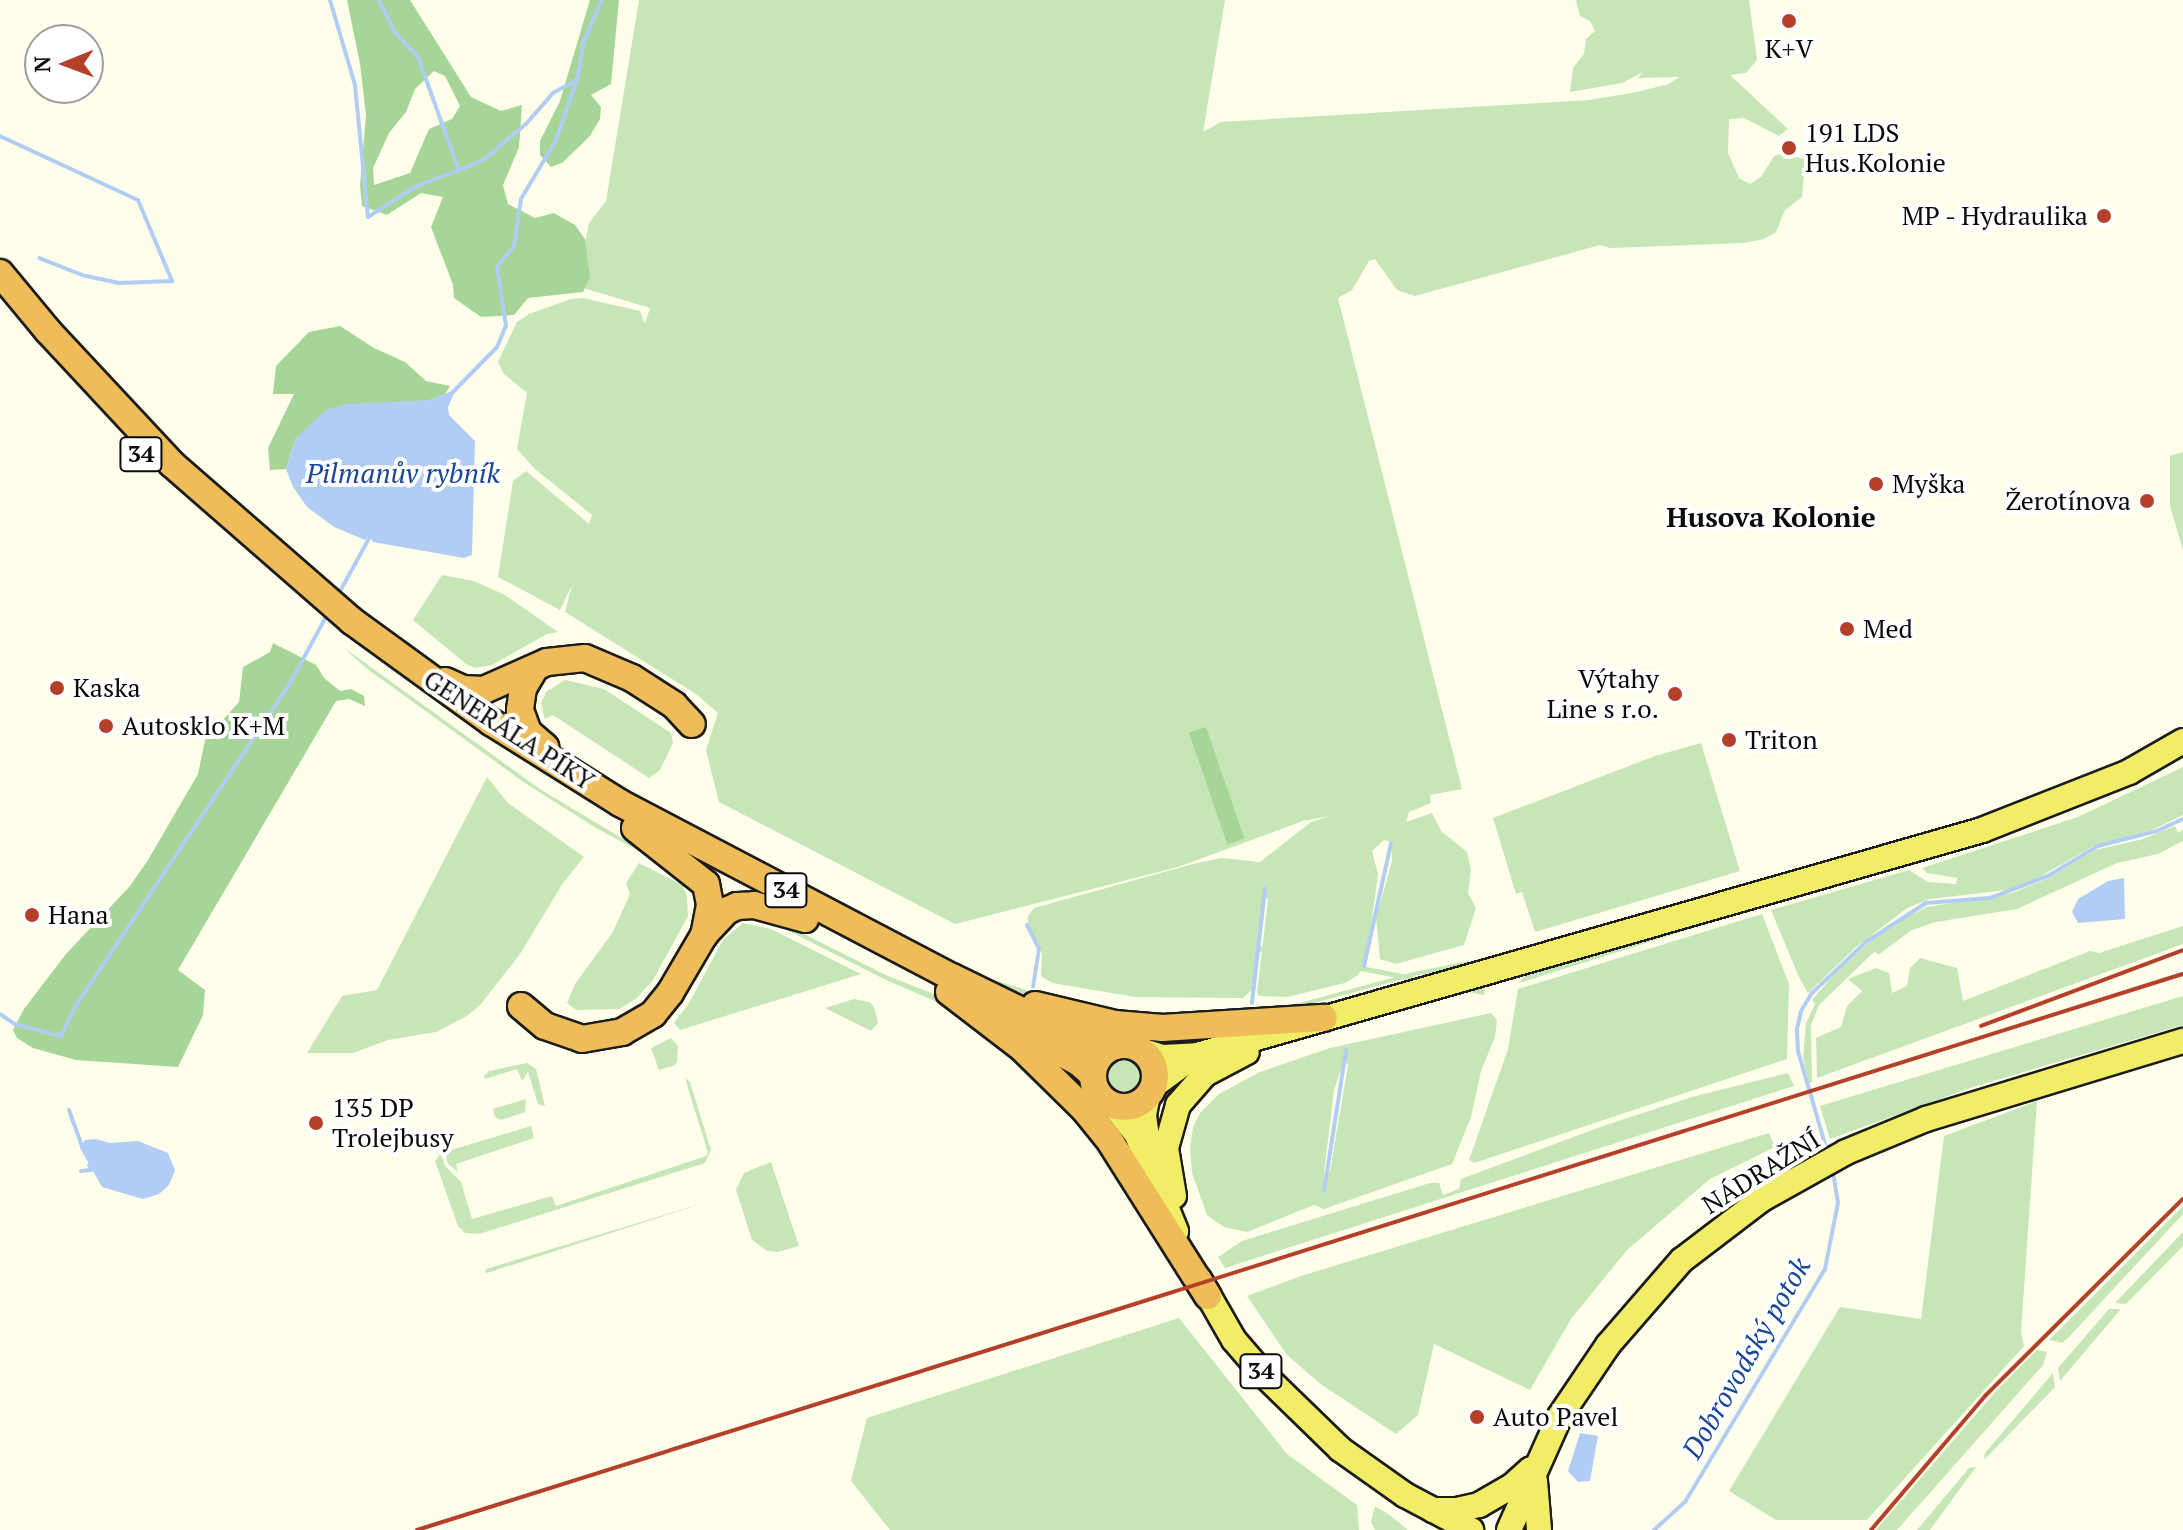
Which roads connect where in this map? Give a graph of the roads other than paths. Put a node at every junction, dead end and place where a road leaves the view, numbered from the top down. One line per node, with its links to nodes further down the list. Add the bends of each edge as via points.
1 (0, 273): 3 (highway, GENERÁLA PÍKY / 34, via 98,387)
2 (0, 297): 3 (highway, GENERÁLA PÍKY / 34, via 97,410 153,465)
3 (302, 590): 4 (highway, GENERÁLA PÍKY / 34)
4 (347, 628): 5 (highway, GENERÁLA PÍKY / 34); 10 (highway, GENERÁLA PÍKY / 34, via 481,734)
5 (413, 667): 6 (highway, via 472,691 493,688); 9 (highway, GENERÁLA PÍKY / 34)
6 (535, 668): 7 (highway, via 572,657 609,665 674,705); 9 (highway, via 520,696 523,723)
7 (692, 724)
8 (2183, 741): 15 (main road, via 2129,772 1982,830)
9 (586, 782): 13 (highway, GENERÁLA PÍKY / 34)
10 (635, 828): 11 (highway, GENERÁLA PÍKY / 34); 12 (highway, via 706,884 710,905)
11 (805, 919): 12 (highway, via 744,905 726,911); 13 (highway, GENERÁLA PÍKY / 34)
12 (704, 935): 14 (highway, via 653,1014 622,1032 582,1039 545,1026)
13 (951, 985): 15 (highway, via 1115,1024 1192,1027); 17 (highway, GENERÁLA PÍKY / 34, via 1081,1040); 20 (highway, GENERÁLA PÍKY / 34); 24 (highway, 34, via 1085,1110)
14 (521, 1006)
15 (1324, 1018): 19 (main road); 24 (main road, via 1205,1074 1188,1089 1171,1119 1166,1148 1171,1187)
16 (2183, 1041): 25 (main road, NÁDRAŽNÍ, via 1926,1119 1846,1152 1762,1199 1693,1250 1659,1284 1600,1357)
17 (1115, 1046): 18 (highway, 34); 20 (highway, via 1099,1056)
18 (1143, 1051): 19 (main road, via 1163,1057); 21 (highway, 34, via 1154,1066)
19 (1197, 1055): 21 (main road)
20 (1092, 1074): 22 (highway, 34, via 1098,1093)
21 (1151, 1091): 22 (highway, via 1132,1106); 23 (main road, 34, via 1144,1123)
22 (1113, 1105): 23 (main road, 34, via 1137,1135)
23 (1159, 1189): 24 (main road, 34)
24 (1208, 1296): 26 (main road, 34, via 1234,1340 1265,1376 1340,1449)
25 (1537, 1462): 26 (main road, via 1488,1501 1457,1510); 29 (main road, NÁDRAŽNÍ); 30 (main road)
26 (1430, 1510): 27 (main road); 28 (main road, 34)
27 (1447, 1530)
28 (1471, 1530)
29 (1509, 1530)
30 (1539, 1530)

